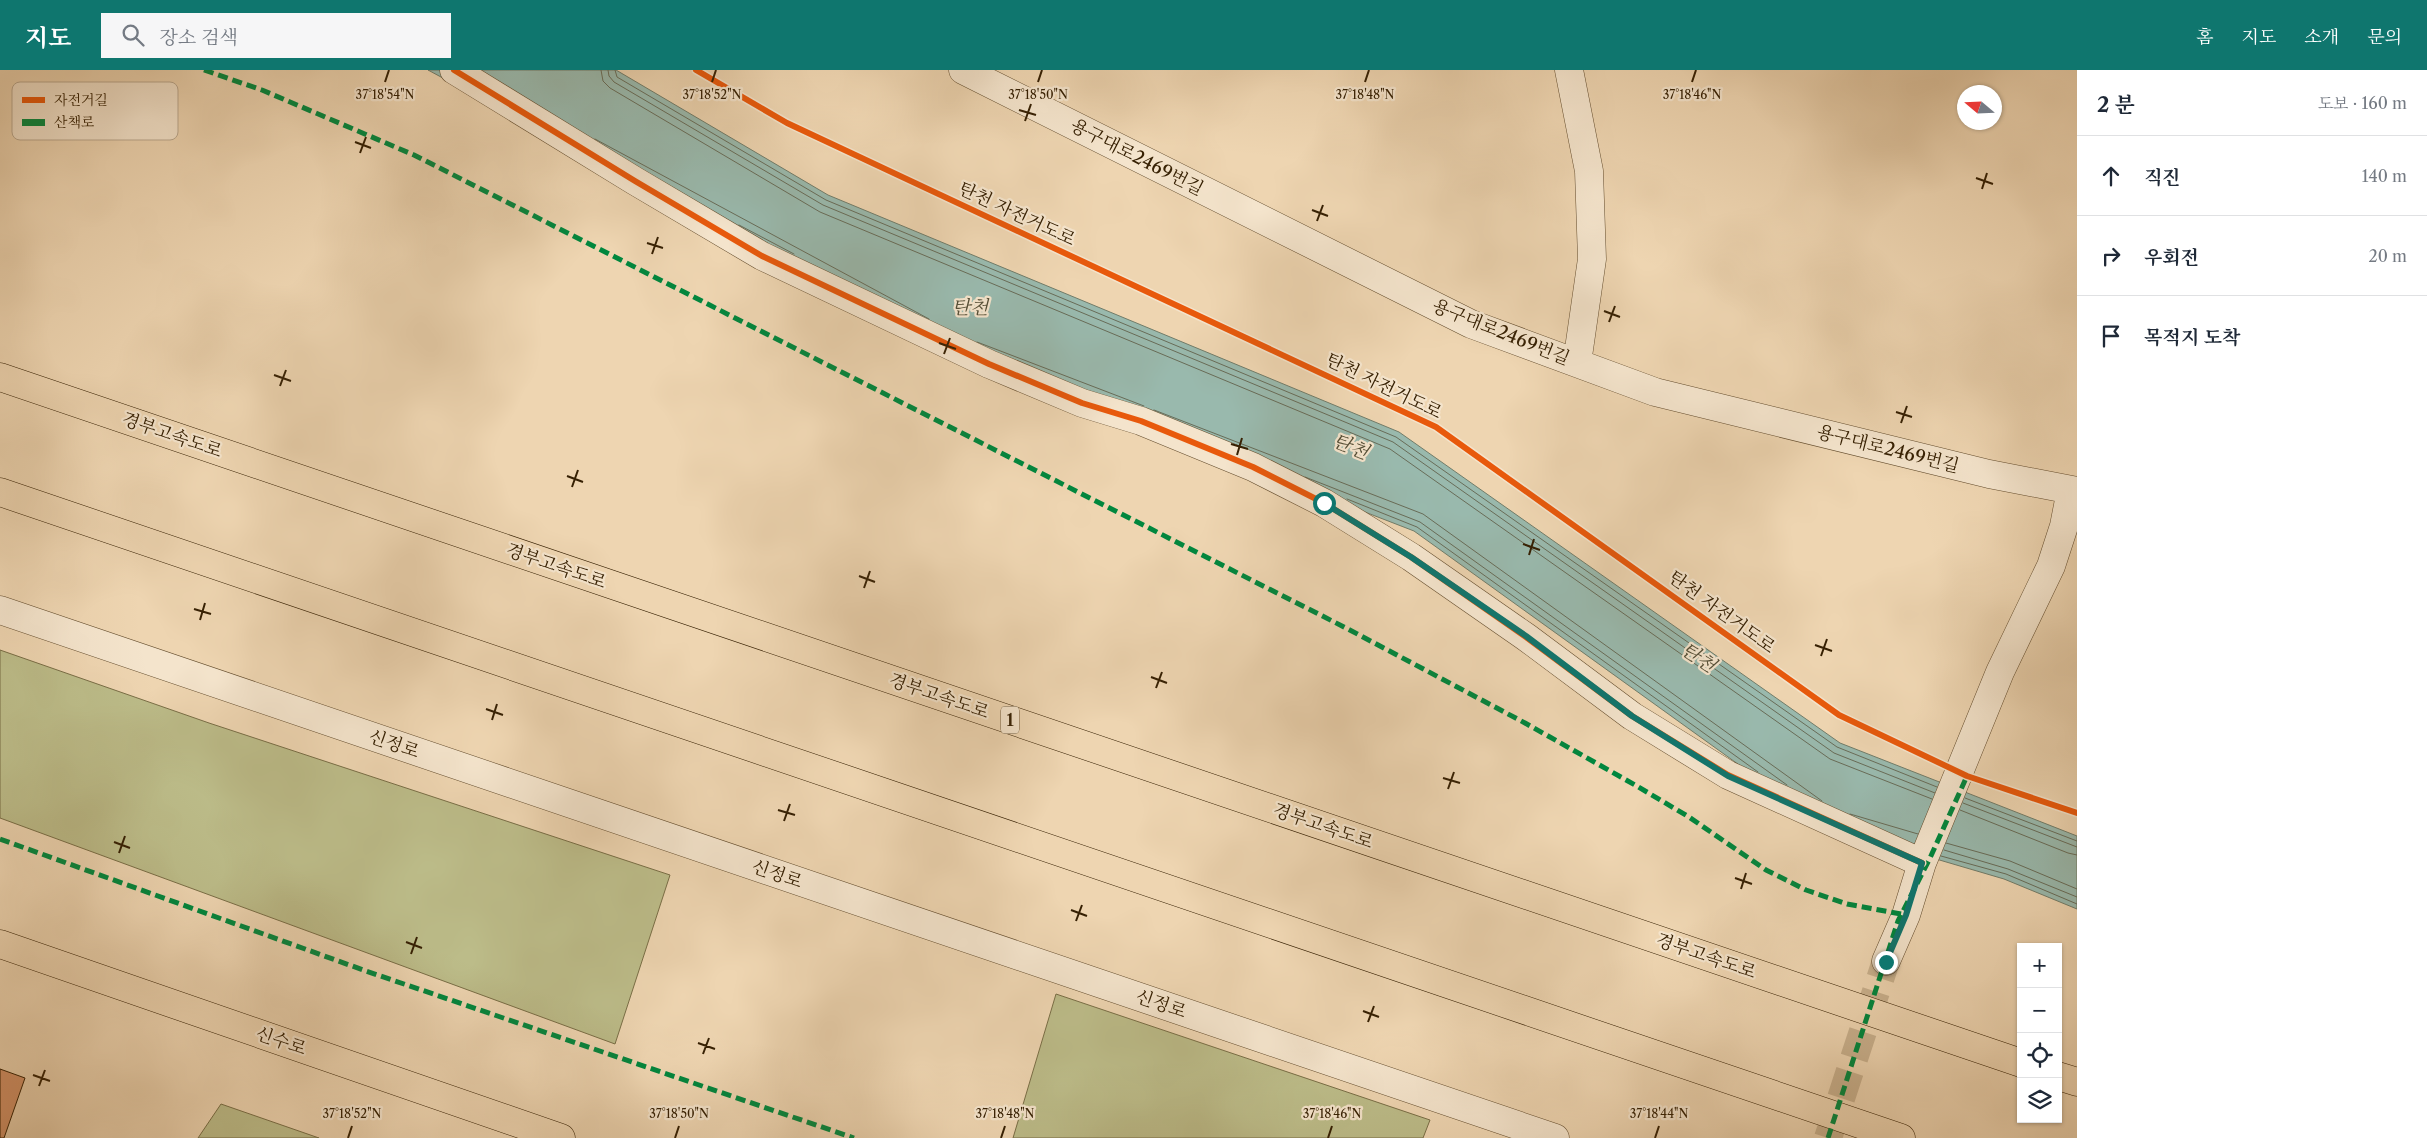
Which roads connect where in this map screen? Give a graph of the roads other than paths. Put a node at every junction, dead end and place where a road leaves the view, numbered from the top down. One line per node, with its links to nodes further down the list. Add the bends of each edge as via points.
1 (454, 70): 9 (street, via 762,256 989,364 1082,403 1141,421 1253,467 1324,503 1411,557 1526,636 1632,716 1728,776)
2 (964, 70): 4 (street, 용구대로2469번길, via 1471,324)
3 (1569, 70): 4 (street, via 1589,171 1592,259)
4 (1577, 363): 6 (street, 용구대로2469번길, via 1655,392 1989,474)
5 (0, 377): 12 (main road, 경부고속도로 / 1)
6 (2074, 491): 9 (street, via 2051,566 2000,672)
7 (0, 492): 17 (main road)
8 (0, 610): 16 (street, 신정로)
9 (1927, 852): 11 (street)
10 (0, 944): 15 (main road, 신수로)
11 (1886, 962)
12 (2017, 1062)
13 (2062, 1077): 14 (main road)
14 (2077, 1082)
15 (561, 1138)
16 (1555, 1138)
17 (1901, 1138)

